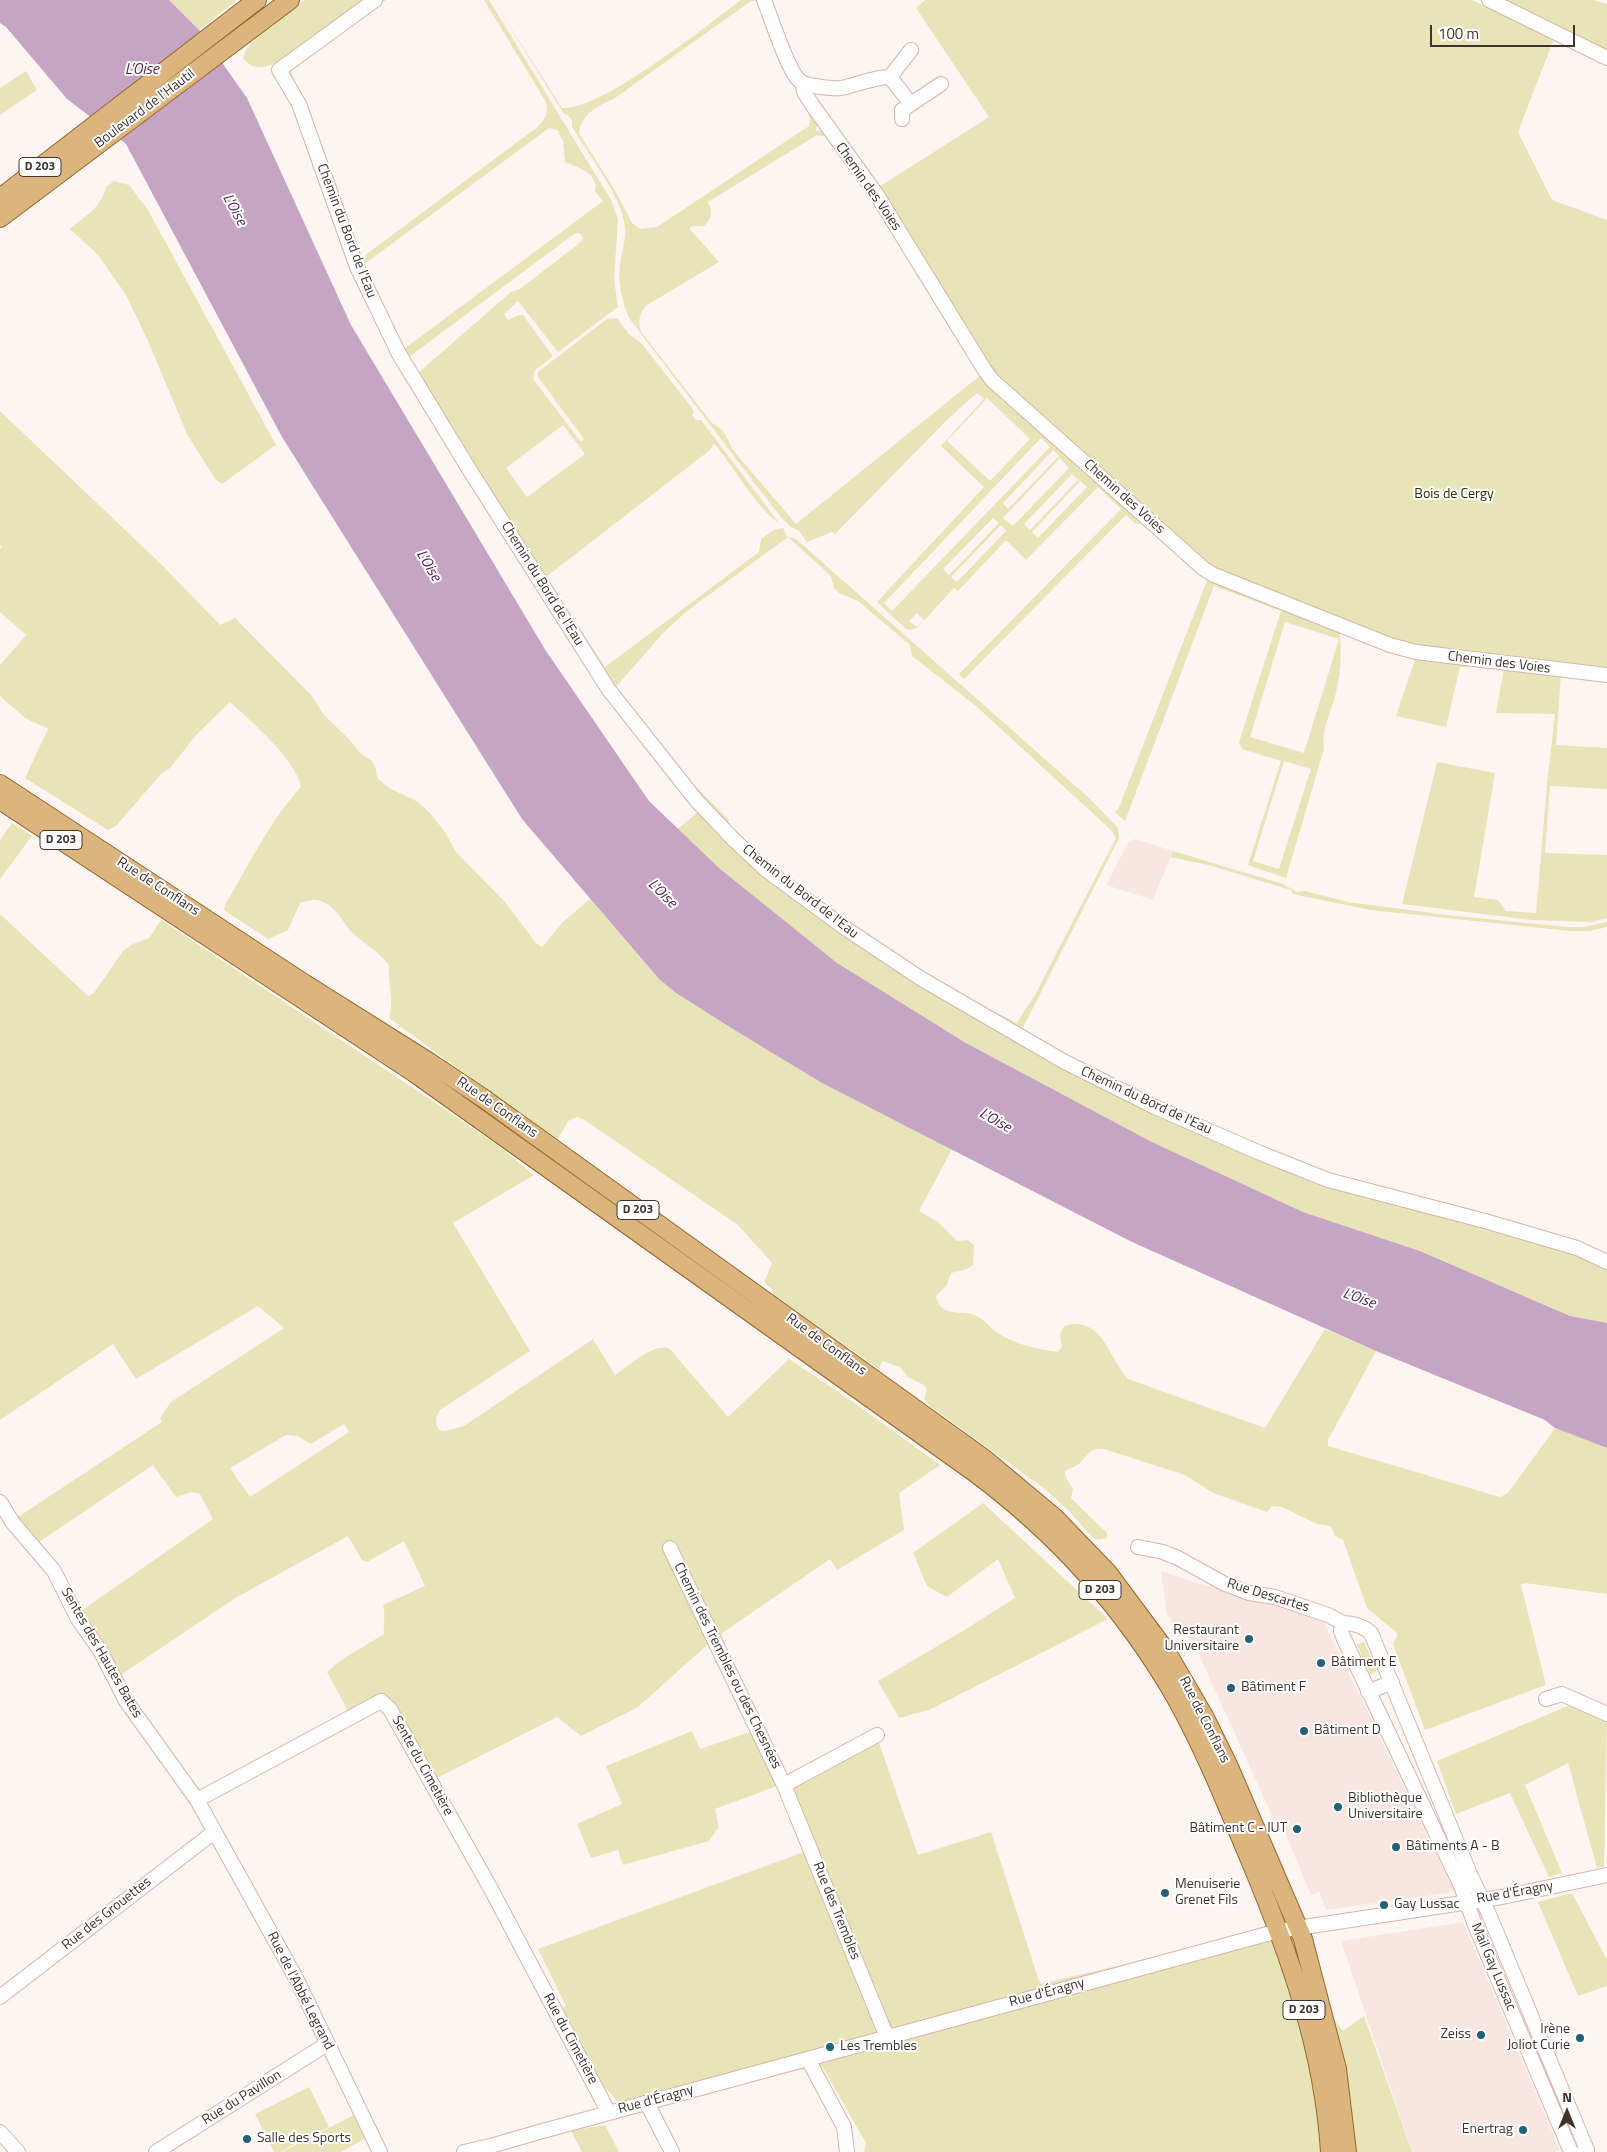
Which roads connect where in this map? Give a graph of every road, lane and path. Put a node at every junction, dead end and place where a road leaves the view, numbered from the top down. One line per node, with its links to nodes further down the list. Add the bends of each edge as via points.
1 (257, 0): 13 (main road, Boulevard de l'Hautil)
2 (290, 0): 13 (main road, Boulevard de l'Hautil / D 203)
3 (375, 0): 21 (street, Chemin du Bord de l'Eau, via 279,70 298,104 357,268 399,354 609,690 696,800 734,840 765,869 920,978 1063,1061 1155,1106 1260,1154 1328,1180 1577,1248)
4 (764, 0): 9 (street, Chemin des Voies, via 791,67)
5 (1490, 0): 7 (street)
6 (911, 50): 8 (street)
7 (1607, 58)
8 (890, 77): 9 (street, via 840,88); 11 (street)
9 (803, 83): 18 (street, Chemin des Voies, via 804,92 824,124 876,195 992,380 1204,569 1390,645 1416,652)
10 (941, 84): 11 (street)
11 (911, 104): 12 (street, via 902,110)
12 (902, 118)
13 (81, 147): 14 (main road, Boulevard de l'Hautil / D 203); 15 (main road, Boulevard de l'Hautil / D 203)
14 (34, 194): 16 (main road, Boulevard de l'Hautil); 17 (main road, D 203)
15 (1, 197)
16 (0, 218)
17 (0, 224)
18 (1607, 675)
19 (0, 784): 37 (main road, Rue de Conflans / D 203, via 470,1089 982,1457 1042,1506 1120,1588 1186,1683 1221,1750)
20 (0, 802): 38 (main road, Rue de Conflans / D 203, via 432,1085 974,1472 1019,1508 1100,1589 1167,1683 1210,1767)
21 (1607, 1262)
22 (0, 1502): 32 (street, Sentes des Hautes Bates, via 13,1523 54,1571 126,1702)
23 (1138, 1547): 25 (street, Rue Descartes, via 1178,1558 1223,1583 1250,1593 1275,1596)
24 (670, 1548): 31 (street, Chemin des Trembles ou des Chesnées)
25 (1343, 1623): 26 (street, Mail Gay Lussac, via 1359,1626 1371,1633); 27 (street, Mail Gay Lussac, via 1341,1631)
26 (1392, 1682): 27 (street); 35 (street, Mail Gay Lussac)
27 (1368, 1692): 36 (street, Mail Gay Lussac)
28 (1546, 1698): 29 (street, via 1562,1694)
29 (1607, 1714)
30 (877, 1735): 31 (street)
31 (784, 1785): 43 (street, Rue des Trembles)
32 (197, 1800): 33 (street, Sentes des Hautes Bates); 39 (street, Sente du Cimetière, via 381,1702 390,1709)
33 (214, 1832): 40 (street, Rue des Grouettes); 44 (street, Rue de l'Abbé Legrand, via 298,1980)
34 (1607, 1875): 35 (street, Rue d'Éragny)
35 (1482, 1900): 36 (street, Rue d'Éragny); 41 (street, Mail Gay Lussac)
36 (1466, 1902): 37 (street, Rue d'Éragny); 42 (street, Mail Gay Lussac)
37 (1298, 1927): 38 (street, Rue d'Éragny); 60 (main road, Rue de Conflans / D 203, via 1331,2043)
38 (1278, 1931): 43 (street, Rue d'Éragny); 59 (main road, Rue de Conflans / D 203, via 1316,2053 1324,2090)
39 (531, 1964): 49 (street, Rue du Cimetière)
40 (0, 1997)
41 (1531, 2017): 42 (street, Mail Gay Lussac); 46 (street, Mail Gay Lussac)
42 (1517, 2024): 47 (street, Mail Gay Lussac)
43 (887, 2037): 45 (street, Rue d'Éragny)
44 (327, 2044): 53 (street, Rue du Pavillon); 54 (street, Rue de l'Abbé Legrand)
45 (808, 2059): 48 (street, Rue d'Éragny); 58 (street, via 844,2127)
46 (1562, 2091): 47 (street); 62 (street, Mail Gay Lussac, via 1587,2150)
47 (1547, 2097): 61 (street, Mail Gay Lussac)
48 (647, 2103): 49 (street, Rue d'Éragny); 57 (street)
49 (609, 2113): 51 (street, Rue d'Éragny)
50 (0, 2132): 52 (street)
51 (494, 2146): 55 (street, Rue d'Éragny); 56 (street, Rue d'Éragny)
52 (18, 2152)
53 (156, 2152)
54 (380, 2152)
55 (464, 2152)
56 (480, 2152)
57 (672, 2152)
58 (847, 2152)
59 (1330, 2152)
60 (1347, 2152)
61 (1571, 2152)
62 (1583, 2152)

